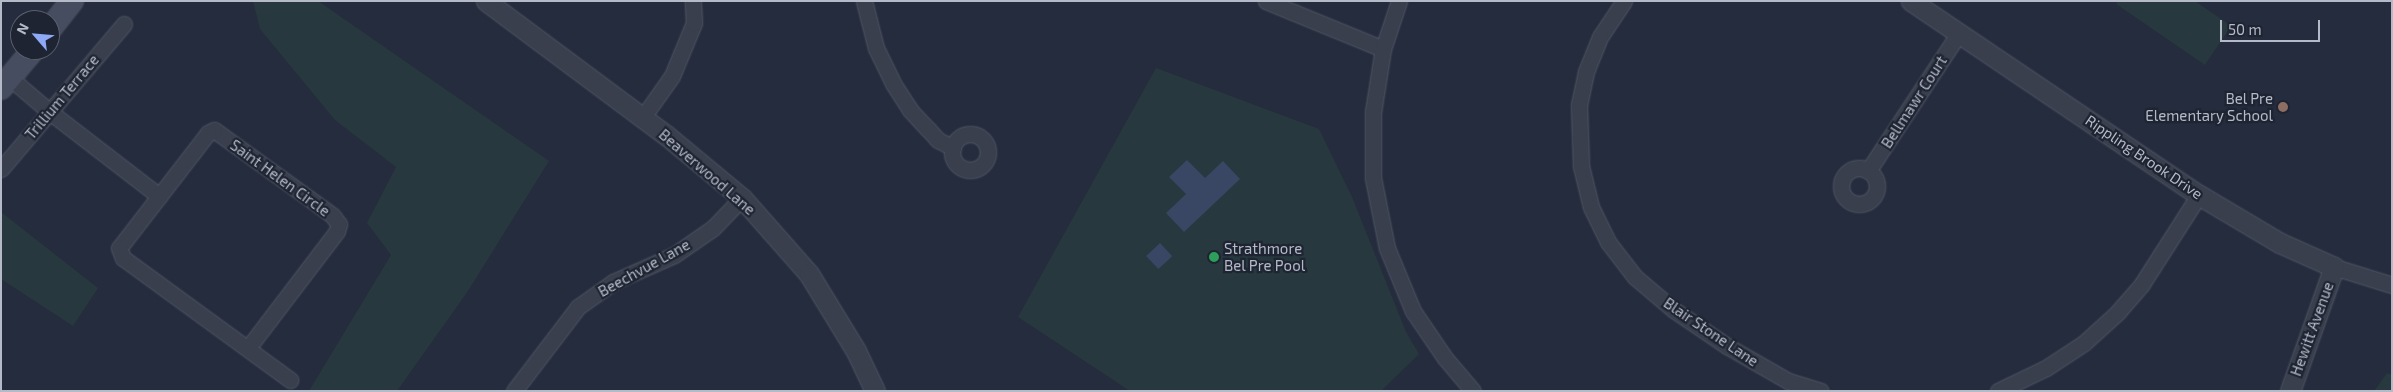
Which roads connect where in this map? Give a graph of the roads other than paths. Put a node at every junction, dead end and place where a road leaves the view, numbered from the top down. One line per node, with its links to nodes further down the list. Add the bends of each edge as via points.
1 (72, 1): 9 (main road)
2 (486, 1): 16 (street, Beaverwood Lane)
3 (693, 1): 16 (street, via 694,23 672,76)
4 (864, 1): 17 (street, via 876,48 894,85 910,110 938,140)
5 (1266, 1): 12 (street)
6 (1399, 1): 12 (street)
7 (1624, 1): 30 (street, Blair Stone Lane, via 1600,37 1586,72 1579,105 1581,166 1591,207 1608,242 1635,277 1674,310 1727,346 1788,381)
8 (1911, 1): 11 (street, Rippling Brook Drive)
9 (60, 16)
10 (124, 24): 15 (street, Trillium Terrace)
11 (1959, 32): 19 (street, Bellmawr Court); 20 (street, Rippling Brook Drive)
12 (1383, 49): 29 (street, via 1372,112 1373,178 1387,248 1413,311 1445,358)
13 (25, 60): 14 (main road)
14 (6, 83): 15 (street)
15 (50, 112): 18 (street, Trillium Terrace); 21 (street)
16 (643, 118): 22 (street, Beaverwood Lane)
17 (953, 148)
18 (1, 169)
19 (1868, 171)
20 (2199, 195): 23 (street, Rippling Brook Drive, via 2280,243); 31 (street, via 2142,284 2117,313 2069,353)
21 (160, 196): 25 (street, Saint Helen Circle, via 120,248 123,258); 25 (street, Saint Helen Circle, via 214,130 332,215 339,224 337,231)
22 (742, 198): 27 (street, Beechvue Lane, via 713,228 674,255 613,282 578,307); 28 (street, Beaverwood Lane, via 809,274 856,351)
23 (2334, 267): 24 (street, Rippling Brook Drive); 32 (street, Hewitt Avenue)
24 (2392, 285)
25 (248, 348): 26 (street, Saint Helen Circle)
26 (290, 380)
27 (514, 391)
28 (875, 391)
29 (1473, 391)
30 (1820, 391)
31 (1998, 391)
32 (2290, 391)

